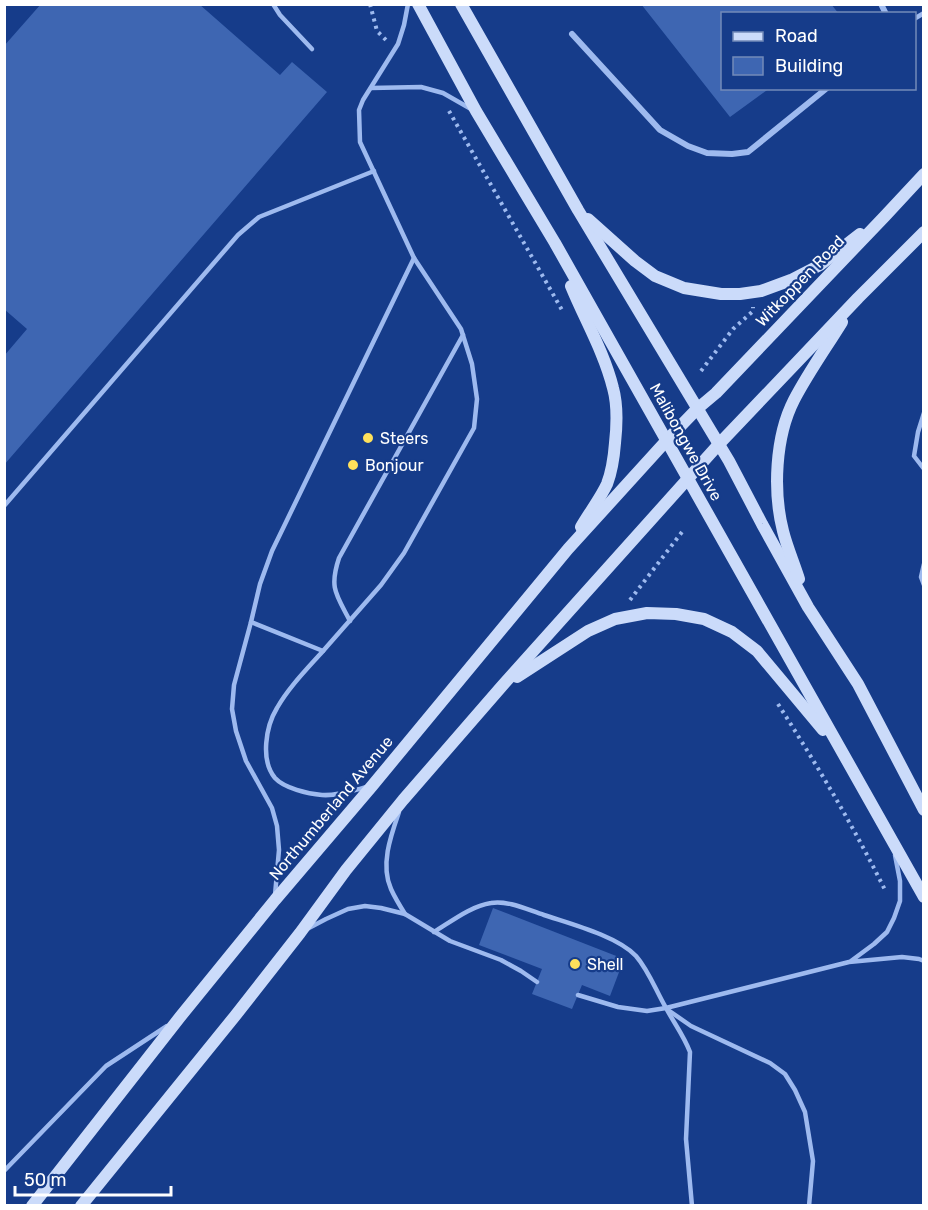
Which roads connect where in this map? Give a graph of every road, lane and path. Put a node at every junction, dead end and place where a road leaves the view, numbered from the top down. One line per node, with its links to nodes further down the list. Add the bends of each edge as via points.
1 (273, 4): 8 (lane)
2 (370, 4): 7 (path, via 377,31)
3 (408, 4): 9 (lane, via 398,44)
4 (418, 4): 12 (main road, Malibongwe Drive)
5 (461, 4): 15 (main road, Malibongwe Drive)
6 (572, 34): 10 (street, via 660,130 707,153 748,152)
7 (386, 40)
8 (312, 49)
9 (371, 88): 12 (lane, via 421,87 443,93); 13 (lane, via 358,110 360,142)
10 (825, 90)
11 (442, 105): 22 (path, via 448,109)
12 (476, 111): 18 (main road, Malibongwe Drive)
13 (374, 171): 19 (lane); 31 (lane, via 259,217 238,235)
14 (924, 174): 16 (main road, Witkoppen Road)
15 (578, 210): 16 (main road, via 656,276 684,288 721,294 761,291 791,280 820,265); 25 (main road, Malibongwe Drive)
16 (885, 216): 25 (main road, Witkoppen Road)
17 (924, 232): 20 (main road)
18 (555, 243): 27 (main road, Malibongwe Drive); 33 (main road, via 613,388 617,429 607,483)
19 (414, 258): 23 (lane); 39 (lane, via 272,551)
20 (858, 298): 28 (main road); 37 (main road, via 793,401 780,447 777,492 783,530)
21 (752, 304): 24 (path, via 753,311 733,329)
22 (564, 313)
23 (463, 335): 38 (lane, via 339,558 333,586); 38 (lane, via 477,399 474,428 404,553)
24 (701, 371)
25 (697, 409): 27 (main road, Witkoppen Road); 28 (main road, Malibongwe Drive)
26 (924, 413): 29 (lane, via 914,456)
27 (667, 440): 30 (main road, Malibongwe Drive); 33 (main road, Northumberland Avenue)
28 (719, 444): 30 (main road); 37 (main road, Malibongwe Drive)
29 (924, 469)
30 (688, 480): 41 (main road); 43 (main road, Malibongwe Drive)
31 (4, 506)
32 (682, 532): 36 (path)
33 (568, 549): 44 (main road, Northumberland Avenue)
34 (924, 564): 35 (lane)
35 (924, 585)
36 (626, 605)
37 (808, 607): 46 (main road, Malibongwe Drive, via 858,684)
38 (350, 621): 40 (lane)
39 (251, 622): 40 (lane); 50 (lane, via 234,685 232,709 246,761 272,808 277,826)
40 (323, 651): 44 (lane, via 277,708 266,741 267,762 275,778 304,793 343,793)
41 (502, 686): 43 (main road, via 588,631 615,619 647,613 704,619 732,632 757,651); 45 (main road)
42 (774, 698): 49 (path, via 860,839)
43 (843, 754): 47 (main road, Malibongwe Drive)
44 (372, 786): 50 (main road, Northumberland Avenue)
45 (403, 801): 51 (lane, via 392,833 387,870 390,887); 53 (main road)
46 (924, 810)
47 (893, 843): 48 (main road, Malibongwe Drive); 55 (lane, via 900,901 888,932)
48 (924, 897)
49 (887, 899)
50 (275, 900): 59 (main road, Northumberland Avenue)
51 (405, 914): 52 (lane); 53 (lane, via 365,906 348,909)
52 (434, 932): 56 (lane, via 501,960); 58 (lane, via 482,904 494,902 570,923 627,948 644,967)
53 (300, 933): 62 (main road)
54 (924, 961): 55 (lane, via 902,957)
55 (849, 962): 58 (lane)
56 (537, 982)
57 (578, 995): 58 (lane, via 618,1007 647,1011)
58 (666, 1008): 63 (lane, via 690,1052 686,1139); 64 (lane, via 691,1026 785,1074 807,1122 813,1161)
59 (180, 1017): 60 (lane, via 106,1066); 61 (main road, Northumberland Avenue)
60 (4, 1171)
61 (32, 1206)
62 (81, 1206)
63 (692, 1206)
64 (809, 1206)

